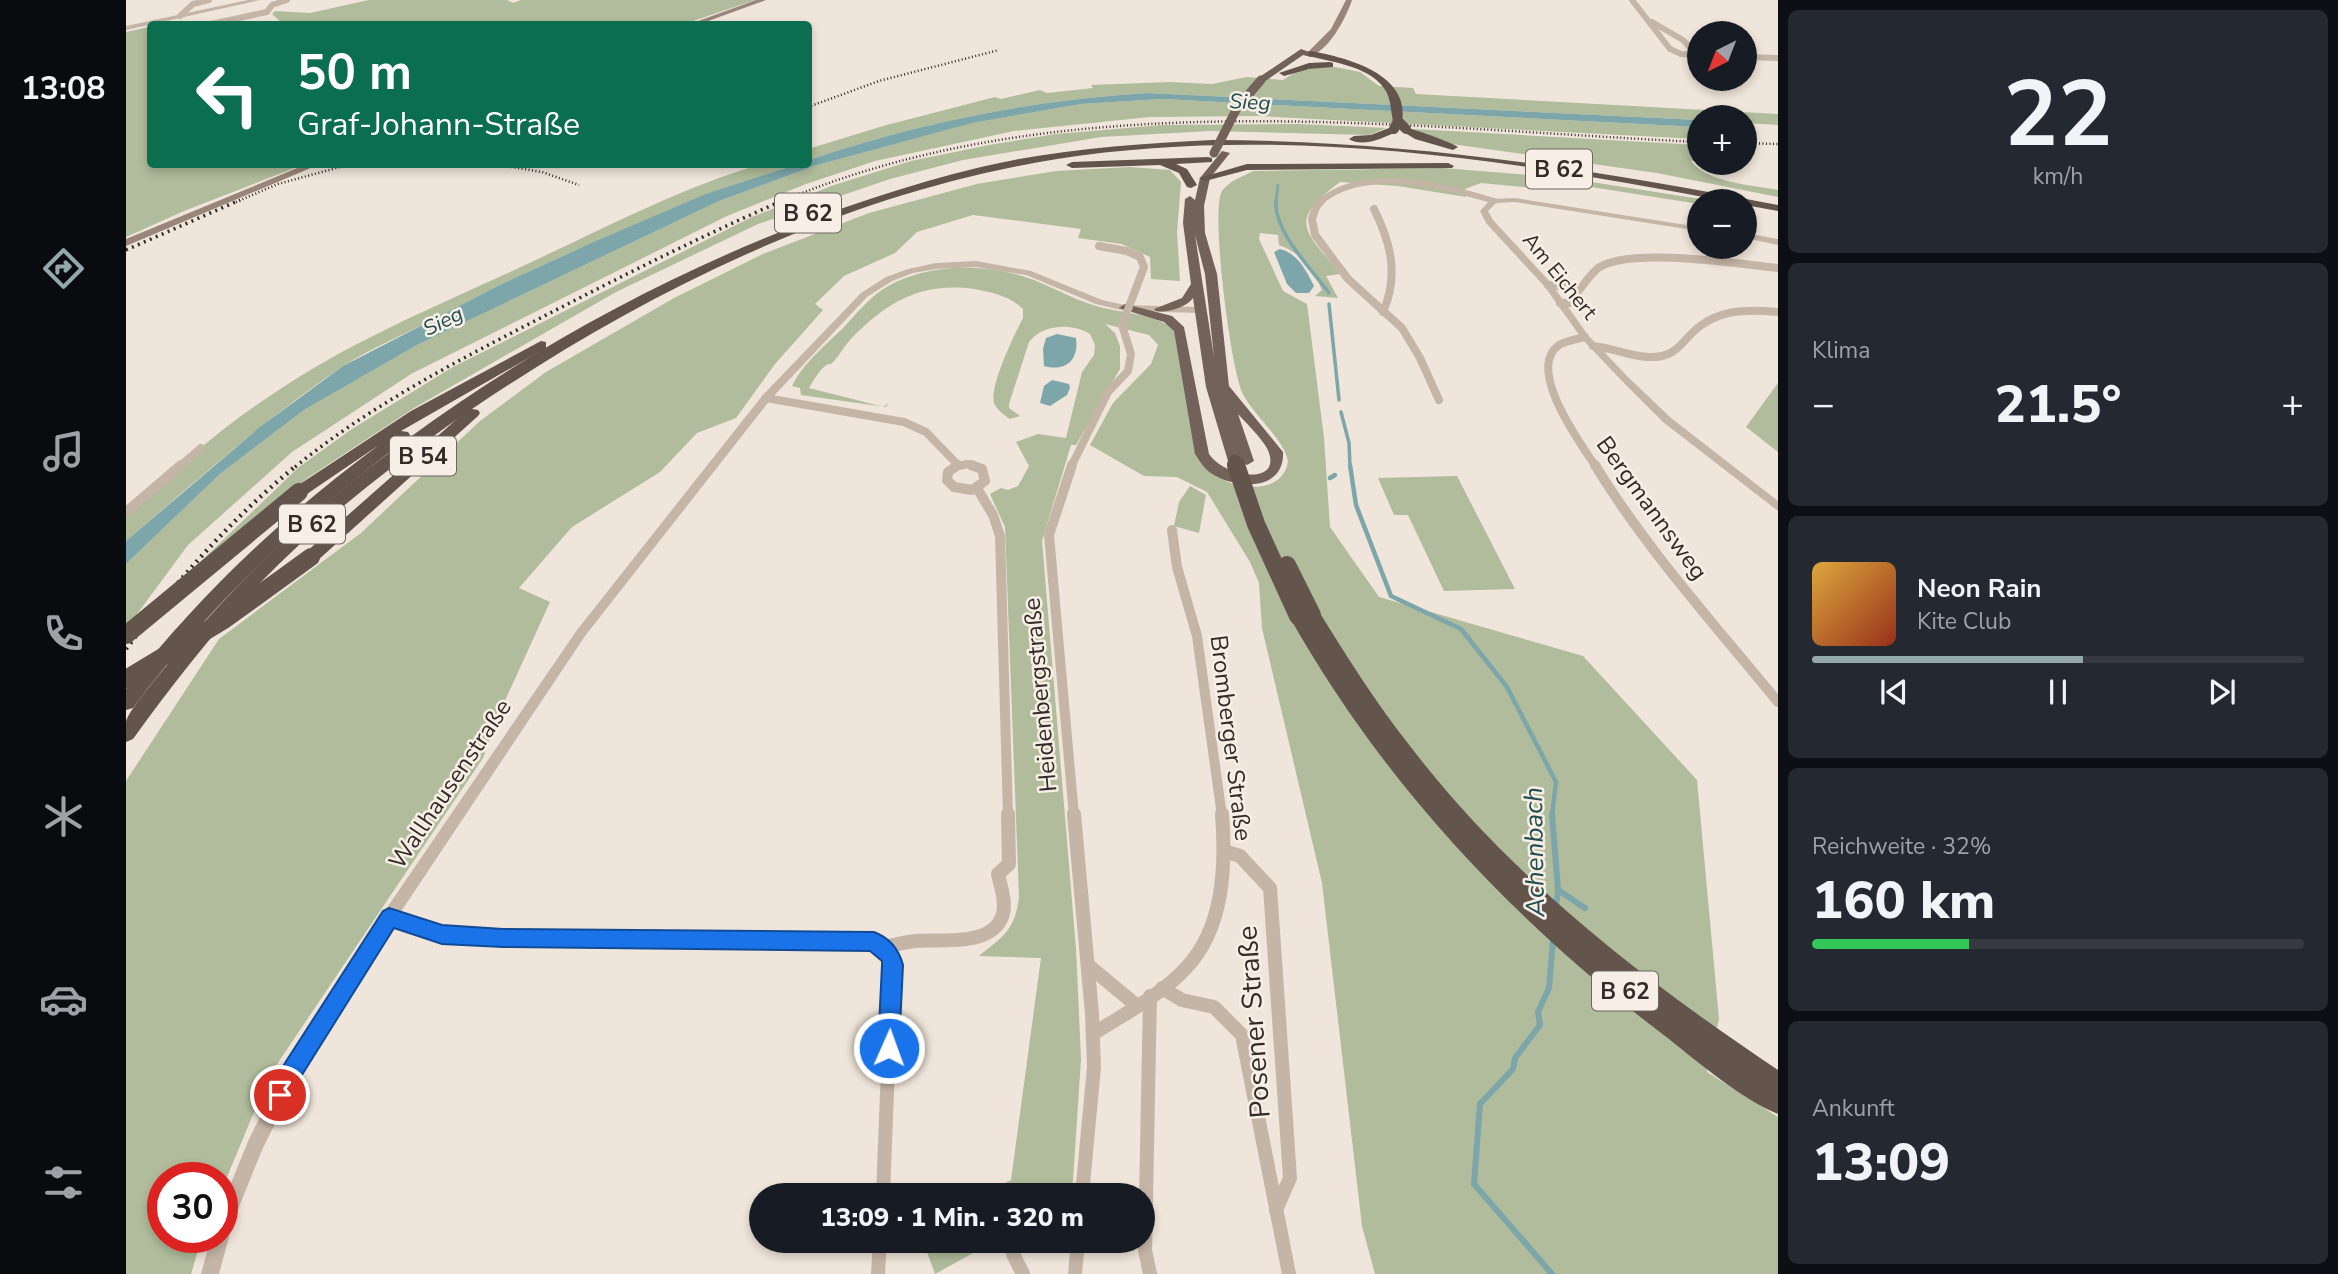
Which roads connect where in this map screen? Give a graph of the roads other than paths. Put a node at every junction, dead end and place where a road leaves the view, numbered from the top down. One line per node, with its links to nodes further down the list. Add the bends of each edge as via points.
1 (209, 0): 7 (street, via 193,4)
2 (257, 0): 7 (street)
3 (287, 0): 10 (street, via 267,12)
4 (763, 0): 11 (main road)
5 (1349, 0): 15 (main road, via 1325,44)
6 (1632, 0): 8 (street)
7 (180, 16): 9 (street)
8 (1650, 20): 14 (street); 16 (street, via 1670,49)
9 (169, 21)
10 (225, 21)
11 (703, 21)
12 (147, 25): 13 (street)
13 (126, 28)
14 (1687, 44)
15 (1306, 53): 19 (highway, B 62); 20 (main road, B 62); 24 (main road, B 62, bridge, via 1261,80 1237,108)
16 (1687, 54)
17 (1757, 57): 18 (street)
18 (1778, 58)
19 (1354, 67): 20 (highway, B 62, via 1319,64); 21 (highway, B 62, via 1389,89)
20 (1284, 73): 24 (main road, B 62, via 1246,111)
21 (1399, 126): 22 (highway, B 62, via 1373,138); 23 (highway, B 62)
22 (1337, 141): 23 (highway, B 62); 57 (highway, B 62, via 1217,137 1129,141 946,169 779,225 672,274)
23 (1470, 152): 33 (highway, B 62, via 1614,171)
24 (1216, 157): 25 (highway, B 62); 26 (highway, B 62); 28 (main road, B 62); 29 (main road, B 62)
25 (1151, 162): 29 (highway, B 62, via 1183,171); 38 (highway, B 62, via 1063,165 959,182)
26 (1247, 167): 28 (highway, B 62); 31 (highway, B 62, via 1475,167)
27 (306, 168): 41 (main road)
28 (1205, 178): 51 (main road, B 62, via 1200,233)
29 (1191, 185): 44 (main road, B 62, via 1188,223)
30 (1687, 191): 38 (highway, B 62, via 1553,168 1407,151 1265,144 1163,145 1080,152 981,169 895,191)
31 (1687, 192)
32 (1494, 201): 37 (street, Am Eichert, via 1530,201); 45 (street, Am Eichert, via 1485,207 1485,215); 52 (street, via 1436,186 1374,182 1354,184 1324,198 1314,210 1311,225 1317,237)
33 (1778, 201)
34 (1757, 204): 35 (highway, B 62)
35 (1778, 208)
36 (1374, 209): 52 (street, via 1389,247 1393,274)
37 (1687, 227)
38 (787, 231): 57 (highway, B 62)
39 (1757, 238): 40 (street)
40 (1778, 242)
41 (126, 243)
42 (1099, 246): 76 (street, Heidenbergstraße, bridge, via 1140,257 1144,267 1122,325 1131,354 1128,371 1108,393 1072,465 1049,535)
43 (1778, 268): 46 (street, via 1664,256 1603,265)
44 (1197, 284): 49 (main road, via 1186,300); 50 (main road, B 62)
45 (1548, 285): 46 (street); 47 (street, Am Eichert)
46 (1580, 288): 47 (street, via 1570,303)
47 (1560, 303): 54 (street, Am Eichert)
48 (1125, 308): 49 (street, Wallhausenstraße); 58 (main road, via 1168,319 1180,330 1202,454 1209,466 1233,479 1262,478 1274,470 1276,452); 59 (street, Wallhausenstraße, via 1003,267 949,265 911,271 863,295)
49 (1160, 309): 50 (street, Wallhausenstraße); 55 (main road, via 1184,320)
50 (1200, 310): 51 (main road); 55 (main road, B 62)
51 (1215, 311): 58 (main road, B 62)
52 (1382, 312): 60 (street, via 1396,322)
53 (1778, 312): 56 (street, via 1736,310 1717,315 1664,356)
54 (1585, 337): 56 (street, Am Eichert); 70 (street, Bergmannsweg, via 1559,345 1551,355 1548,368 1556,405 1615,498)
55 (1204, 343): 62 (main road, B 62, via 1212,387)
56 (1592, 346): 65 (street, Am Eichert, via 1667,420)
57 (541, 351): 68 (highway, B 54, bridge, via 397,426 299,492); 69 (highway, B 54, bridge, via 311,557 224,620); 71 (highway, B 62, via 419,423 313,505 219,593); 72 (highway, B 62, via 406,448 296,538 215,620)
58 (1223, 386): 62 (main road, B 62)
59 (766, 398): 63 (street, via 912,425 926,432); 74 (street, Wallhausenstraße, via 581,633)
60 (1439, 400)
61 (201, 448): 66 (street)
62 (1241, 461): 80 (highway, B 62, bridge, via 1323,636 1372,712 1427,783 1497,859 1573,929 1663,1003); 81 (highway, B 62, bridge, via 1275,569 1316,648 1359,716 1415,788 1485,865 1562,939 1654,1014)
63 (958, 465): 64 (street, via 982,469 985,481); 64 (street, via 948,472 949,484 959,489)
64 (978, 488): 75 (street, via 1000,536 1009,864 998,874 1004,912 988,933 970,939)
65 (1778, 508)
66 (126, 512)
67 (1172, 530): 73 (street, Bromberger Straße, via 1172,554 1195,629)
68 (126, 635)
69 (126, 679)
70 (1778, 702)
71 (126, 703)
72 (126, 734)
73 (1224, 851): 77 (street, Bromberger Straße, via 1215,920 1194,959); 85 (street, Posener Straße, via 1240,856 1270,888 1290,1178)
74 (389, 917): 75 (street, via 442,934 478,937 862,940); 84 (street, Wallhausenstraße, via 292,1071)
75 (883, 947): 82 (street, via 892,965)
76 (1089, 966): 78 (street); 79 (street, Heidenbergstraße)
77 (1156, 992): 78 (street, Bromberger Straße); 85 (street, Posener Straße, via 1214,1007 1242,1035); 94 (street, via 1145,1250)
78 (1136, 1004): 79 (street, Bromberger Straße)
79 (1093, 1034): 83 (street, Heidenbergstraße)
80 (1778, 1083)
81 (1778, 1102)
82 (883, 1183)
83 (1083, 1183)
84 (238, 1188)
85 (1276, 1210): 95 (street, Posener Straße)
86 (216, 1253): 90 (street)
87 (879, 1253): 91 (street)
88 (1077, 1253): 93 (street)
89 (1013, 1254): 92 (street)
90 (210, 1274)
91 (878, 1274)
92 (1023, 1274)
93 (1075, 1274)
94 (1150, 1274)
95 (1289, 1274)

